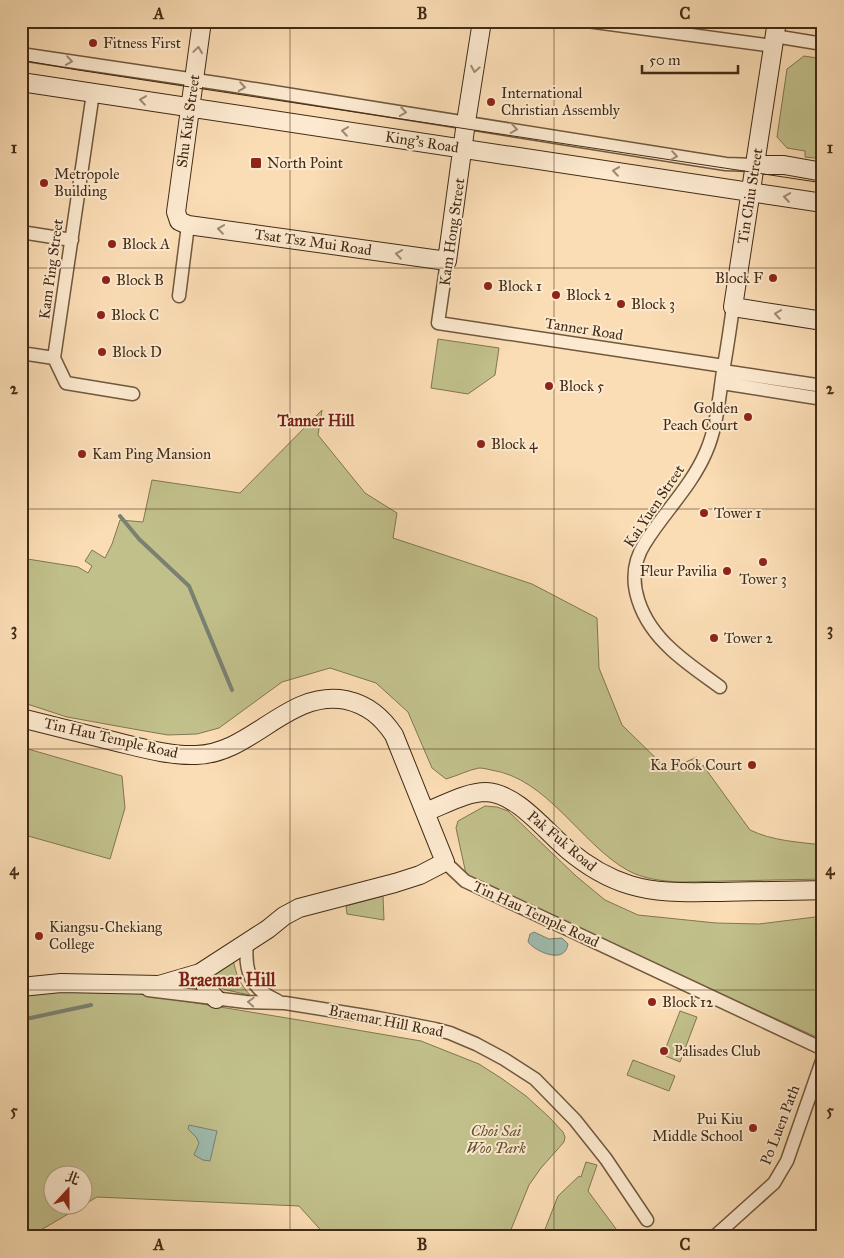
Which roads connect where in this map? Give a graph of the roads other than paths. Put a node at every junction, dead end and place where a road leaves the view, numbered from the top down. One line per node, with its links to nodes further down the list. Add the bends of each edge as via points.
1 (202, 21): 7 (street, Shu Kuk Street, one-way to 1)
2 (482, 21): 11 (street, Kam Hong Street, one-way to 11)
3 (587, 21): 4 (street)
4 (775, 34): 5 (street); 13 (street, Tin Chiu Street)
5 (823, 44)
6 (21, 54): 7 (street, King's Road, one-way to 7)
7 (194, 79): 10 (street, Shu Kuk Street); 11 (street, King's Road, one-way to 11)
8 (21, 82): 9 (street, King's Road)
9 (93, 93): 10 (street, King's Road, one-way to 9); 19 (street, Kam Ping Street)
10 (191, 108): 12 (street, King's Road, one-way to 10); 17 (street, Shu Kuk Street, via 176,212)
11 (466, 122): 12 (street, Kam Hong Street); 13 (street, King's Road, one-way to 13, via 726,164)
12 (463, 148): 15 (street, King's Road, one-way to 12); 20 (street, Kam Hong Street)
13 (755, 164): 14 (street, King's Road); 15 (street, Tin Chiu Street)
14 (823, 172)
15 (750, 192): 16 (street, King's Road, one-way to 15); 22 (street, Tin Chiu Street)
16 (823, 203)
17 (183, 223): 20 (street, Tsat Tsz Mui Road, one-way to 17); 21 (street)
18 (21, 232): 19 (street)
19 (72, 240): 26 (street, Kam Ping Street)
20 (447, 261): 24 (street, Kam Hong Street)
21 (180, 296)
22 (733, 307): 23 (street, one-way to 22); 27 (street, Tin Chiu Street)
23 (823, 321)
24 (438, 324): 27 (street, Tanner Road)
25 (21, 353): 26 (street)
26 (54, 358): 29 (street, via 66,383)
27 (723, 373): 28 (street, Tanner Road); 30 (street); 31 (street, Kai Yuen Street, via 716,419 707,450 692,480 638,554 634,568 636,596 655,632 679,657)
28 (823, 386)
29 (133, 394)
30 (823, 399)
31 (720, 687)
32 (21, 718): 33 (street, Tin Hau Temple Road, via 144,748 202,755 243,742 306,704 329,699 351,702 372,710 394,734)
33 (426, 812): 34 (street, Tin Hau Temple Road); 35 (street, Pak Fuk Road, via 480,793 504,796 594,870 646,889 662,892)
34 (445, 862): 36 (street, Braemar Hill Road, via 396,883 299,908); 42 (street, Tin Hau Temple Road, via 464,881)
35 (823, 890)
36 (247, 943): 37 (street, Braemar Hill Road); 41 (street, Braemar Hill Road, via 251,980 267,996)
37 (200, 973): 38 (street, Braemar Hill Road, via 159,985); 40 (street)
38 (105, 985): 39 (street, Braemar Hill Road, via 61,983); 40 (street, Braemar Hill Road)
39 (21, 987)
40 (216, 999): 41 (street, Braemar Hill Road, one-way to 40)
41 (285, 1004): 44 (street, Braemar Hill Road, via 435,1029 476,1044 504,1059 535,1079 575,1120)
42 (823, 1048)
43 (823, 1058): 45 (street, Po Luen Path, via 787,1161 774,1183)
44 (648, 1220)
45 (714, 1237)

